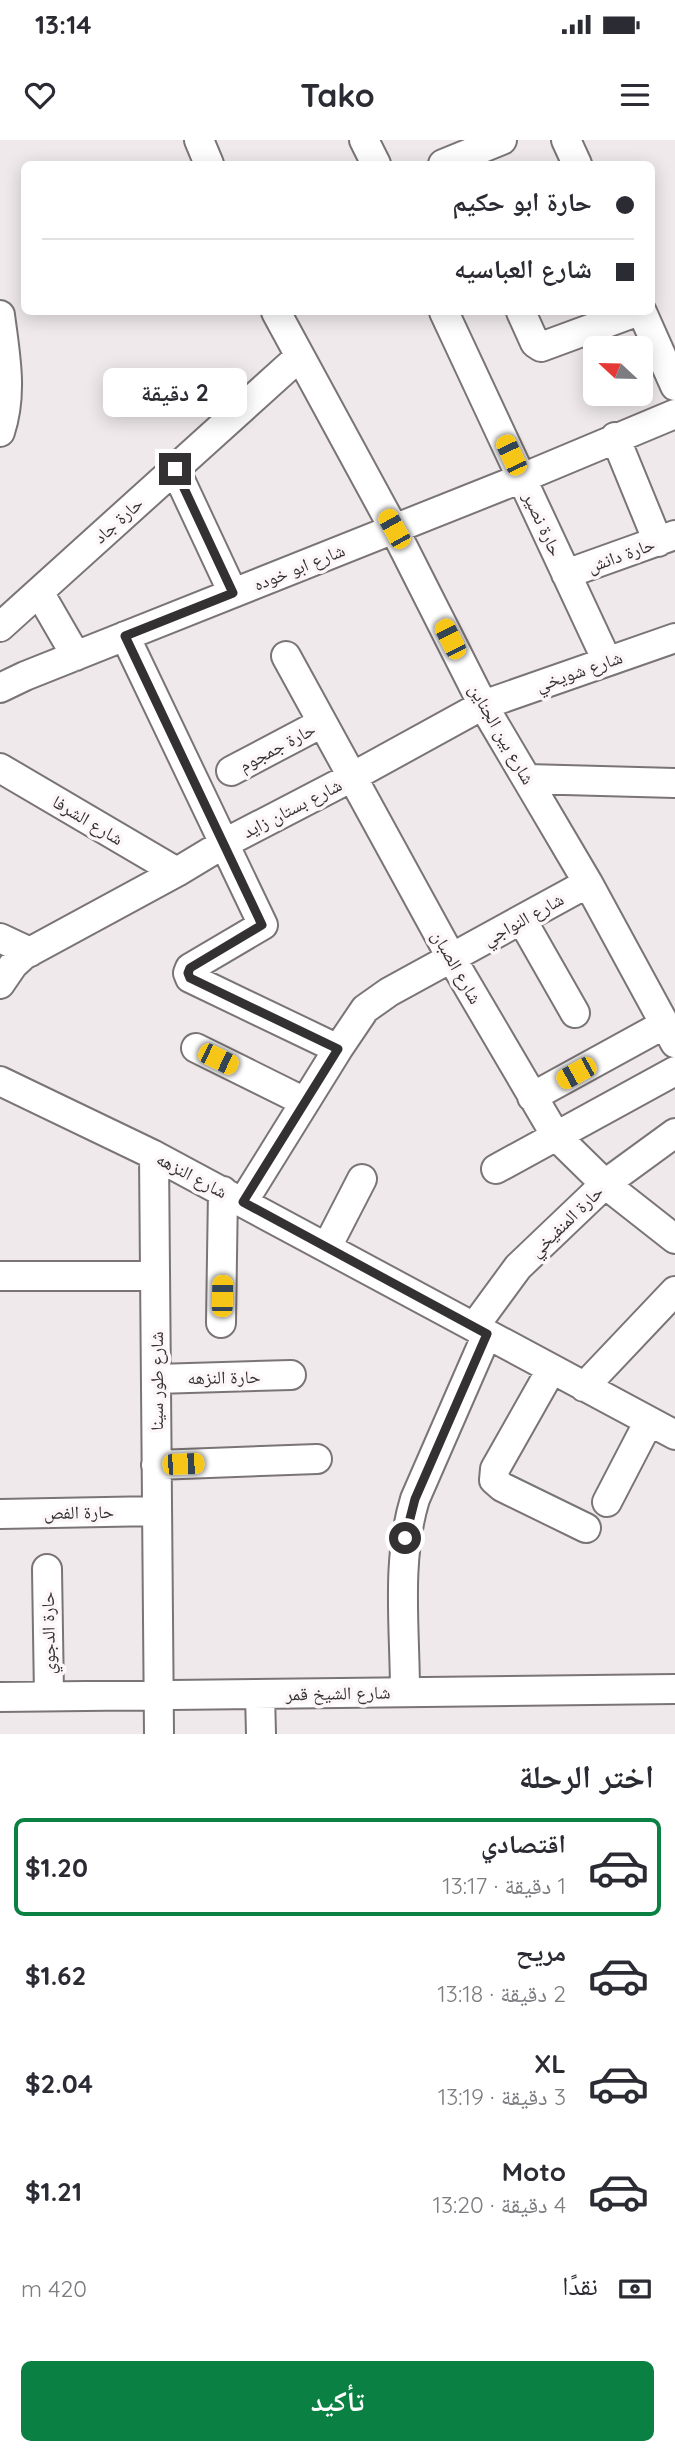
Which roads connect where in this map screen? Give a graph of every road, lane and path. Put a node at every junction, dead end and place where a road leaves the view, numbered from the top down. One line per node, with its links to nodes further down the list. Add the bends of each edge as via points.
1 (199, 140): 5 (street)
2 (364, 140): 6 (street)
3 (502, 140): 7 (street)
4 (566, 140): 8 (street)
5 (208, 161)
6 (374, 161)
7 (455, 161)
8 (576, 161)
9 (0, 315): 18 (street, via 8,377)
10 (278, 315): 15 (street, شارع بين الجناين)
11 (455, 315): 21 (street, حارة نصير)
12 (522, 315): 13 (street, via 535,343 546,346)
13 (628, 315)
14 (643, 315): 16 (street)
15 (299, 357): 20 (street, حارة جاد); 22 (street, شارع بين الجناين)
16 (675, 386)
17 (675, 414): 19 (street, شارع ابو خوده)
18 (0, 432)
19 (615, 437): 21 (street, شارع ابو خوده); 23 (street)
20 (175, 469): 25 (street, حارة جاد); 26 (street)
21 (522, 478): 22 (street, شارع ابو خوده); 24 (street, حارة نصير)
22 (394, 529): 26 (street, شارع ابو خوده); 34 (street, شارع بين الجناين)
23 (666, 539): 24 (street, حارة دانش)
24 (566, 575): 32 (street, حارة نصير)
25 (38, 592): 27 (street, حارة جاد); 30 (street)
26 (233, 593): 28 (street, شارع ابو خوده)
27 (0, 627)
28 (125, 636): 30 (street, شارع ابو خوده); 41 (street)
29 (675, 638): 32 (street, شارع شويخي)
30 (76, 656): 33 (street, شارع ابو خوده)
31 (286, 656): 35 (street, شارع الصبان)
32 (607, 661): 34 (street, شارع شويخي)
33 (0, 688)
34 (483, 705): 38 (street, شارع بستان زايد); 39 (street, شارع بين الجناين)
35 (322, 723): 37 (street, حارة جمجوم); 38 (street, شارع الصبان)
36 (0, 768): 42 (street, شارع الشرفا)
37 (231, 771)
38 (352, 777): 41 (street, شارع بستان زايد); 47 (street, شارع الصبان)
39 (527, 779): 40 (street); 43 (street, شارع بين الجناين)
40 (675, 783)
41 (225, 843): 42 (street, شارع بستان زايد); 52 (street, via 262,925 190,968 190,978)
42 (177, 872): 46 (street, شارع بستان زايد)
43 (588, 883): 44 (street, شارع النواجي); 50 (street, شارع بين الجناين)
44 (523, 920): 47 (street, شارع النواجي); 49 (street)
45 (0, 938): 46 (street)
46 (30, 952): 48 (street, شارع بستان زايد, via 13,965)
47 (452, 959): 52 (street, شارع النواجي, via 365,1009); 55 (street, شارع الصبان)
48 (0, 984)
49 (575, 1013)
50 (670, 1033): 55 (street)
51 (196, 1048): 56 (street)
52 (338, 1049): 56 (street, شارع النواجي)
53 (675, 1071): 58 (street)
54 (0, 1082): 59 (street, شارع النزهه)
55 (532, 1097): 58 (street, شارع الصبان)
56 (305, 1102): 63 (street, شارع النواجي)
57 (675, 1133): 62 (street, حارة المنفيخي)
58 (556, 1136): 60 (street); 62 (street, شارع الصبان)
59 (154, 1155): 63 (street, شارع النزهه); 67 (street, شارع طور سينا)
60 (496, 1169)
61 (362, 1179): 65 (street)
62 (605, 1184): 64 (street, شارع الصبان); 70 (street, حارة المنفيخي, via 518,1267)
63 (233, 1196): 65 (street, شارع النزهه); 69 (street)
64 (675, 1239)
65 (327, 1247): 70 (street, شارع النزهه)
66 (0, 1276): 67 (street)
67 (155, 1276): 73 (street, شارع طور سينا)
68 (675, 1291): 74 (street)
69 (221, 1322)
70 (481, 1331): 71 (street, شارع النزهه); 85 (street, حارة المنفيخي, via 409,1518 404,1558)
71 (551, 1370): 74 (street, شارع النزهه); 82 (street, via 495,1469 494,1480)
72 (291, 1376): 73 (street, حارة النزهه)
73 (156, 1379): 78 (street, شارع طور سينا)
74 (584, 1387): 75 (street, شارع النزهه)
75 (649, 1421): 76 (street, شارع النزهه); 79 (street)
76 (675, 1435)
77 (317, 1460): 78 (street)
78 (156, 1465): 80 (street, شارع طور سينا)
79 (607, 1502)
80 (157, 1511): 81 (street, حارة الفص); 87 (street, شارع طور سينا)
81 (0, 1514)
82 (586, 1528)
83 (47, 1569): 88 (street, حارة الدجوي)
84 (675, 1689): 85 (street, شارع الشيخ قمر)
85 (405, 1692): 86 (street, شارع الشيخ قمر)
86 (260, 1694): 87 (street, شارع الشيخ قمر); 91 (street)
87 (159, 1695): 88 (street, شارع الشيخ قمر); 90 (street, شارع طور سينا)
88 (50, 1696): 89 (street, شارع الشيخ قمر)
89 (0, 1697)
90 (159, 1734)
91 (261, 1734)

